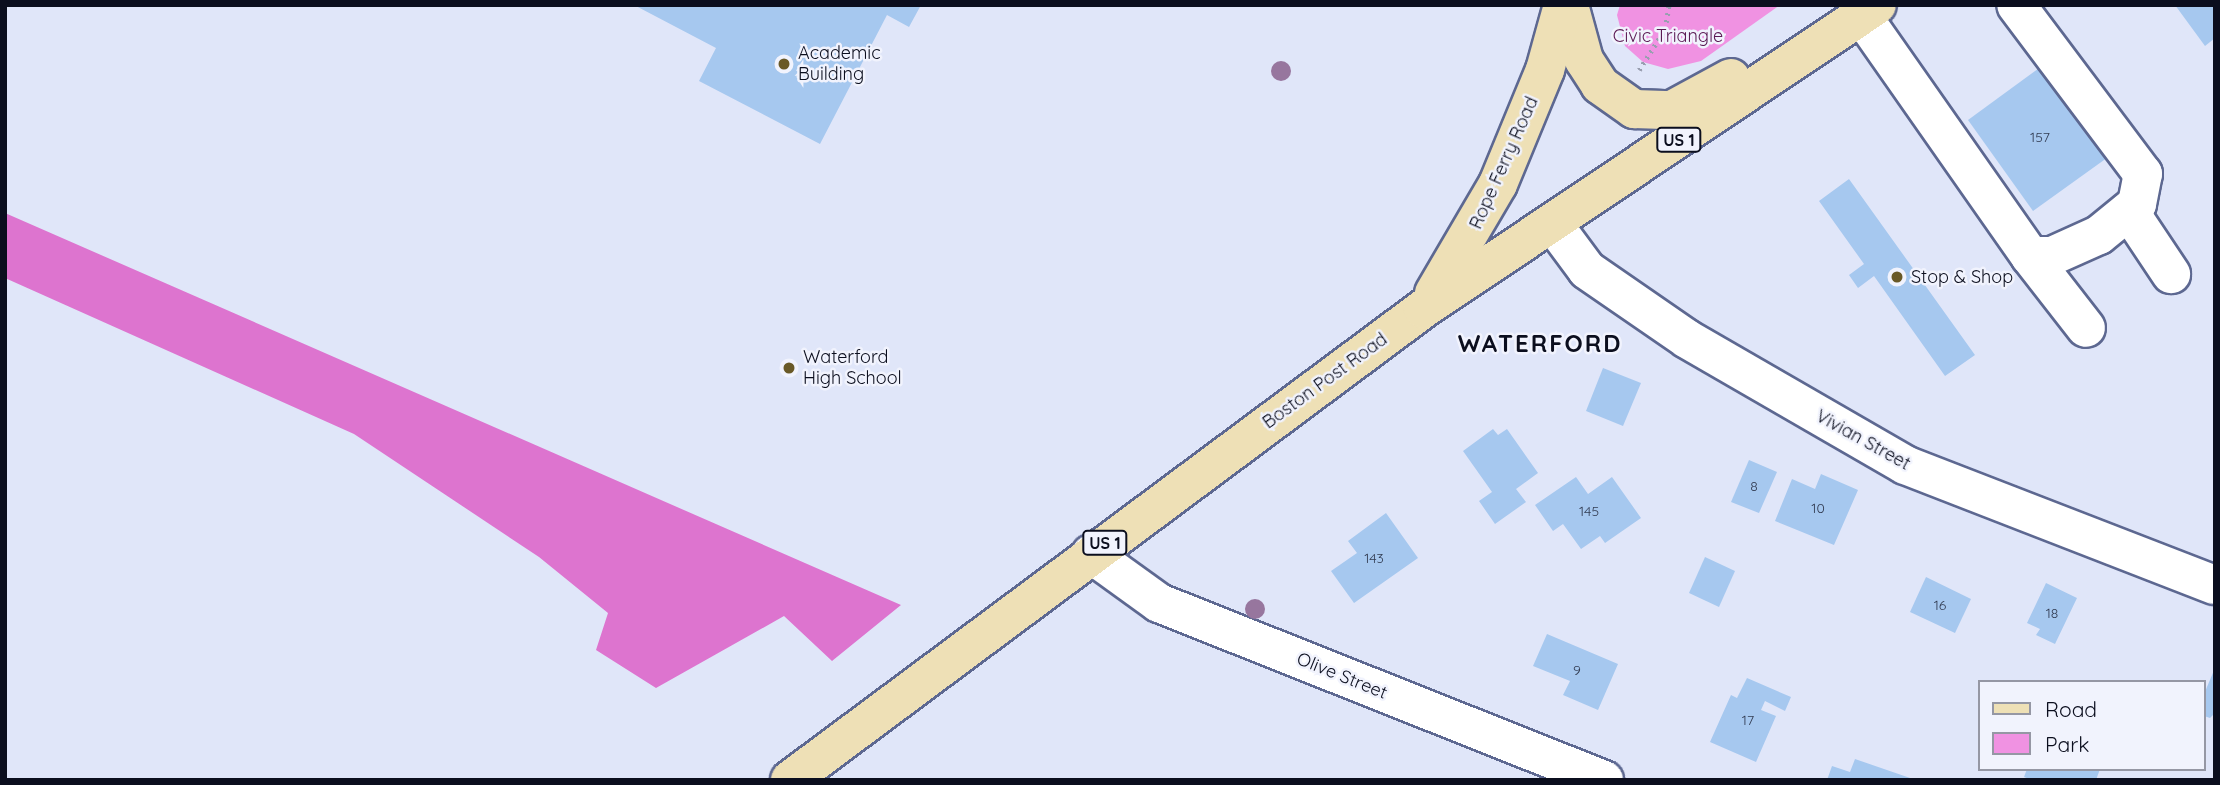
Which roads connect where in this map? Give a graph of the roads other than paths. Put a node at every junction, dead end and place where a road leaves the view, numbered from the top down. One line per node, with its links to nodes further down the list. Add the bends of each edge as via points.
1 (1563, 5): 12 (main road, Rope Ferry Road, via 1545,70 1498,184 1477,226)
2 (1569, 5): 6 (main road, via 1584,60 1600,85 1634,109 1672,110 1754,65)
3 (2016, 5): 5 (street)
4 (1870, 11): 6 (main road, Boston Post Road / US 1); 7 (street)
5 (2039, 36): 7 (street, via 2036,48 2114,148 2124,183 2102,219 2057,239 2037,231 1966,133); 8 (street, via 2143,174 2137,204)
6 (1805, 56): 9 (main road, Boston Post Road / US 1)
7 (1934, 123): 10 (street)
8 (2129, 211): 10 (street, via 2099,235 2052,256); 11 (street)
9 (1553, 224): 12 (main road, Boston Post Road / US 1); 15 (street, Vivian Street, via 1587,270 1687,340 1905,465)
10 (2030, 256): 13 (street)
11 (2171, 274)
12 (1423, 309): 14 (main road, Boston Post Road / US 1)
13 (2086, 328)
14 (1091, 554): 16 (main road, Boston Post Road / US 1); 17 (street, Olive Street, via 1159,603)
15 (2215, 585)
16 (790, 780)
17 (1604, 780)

